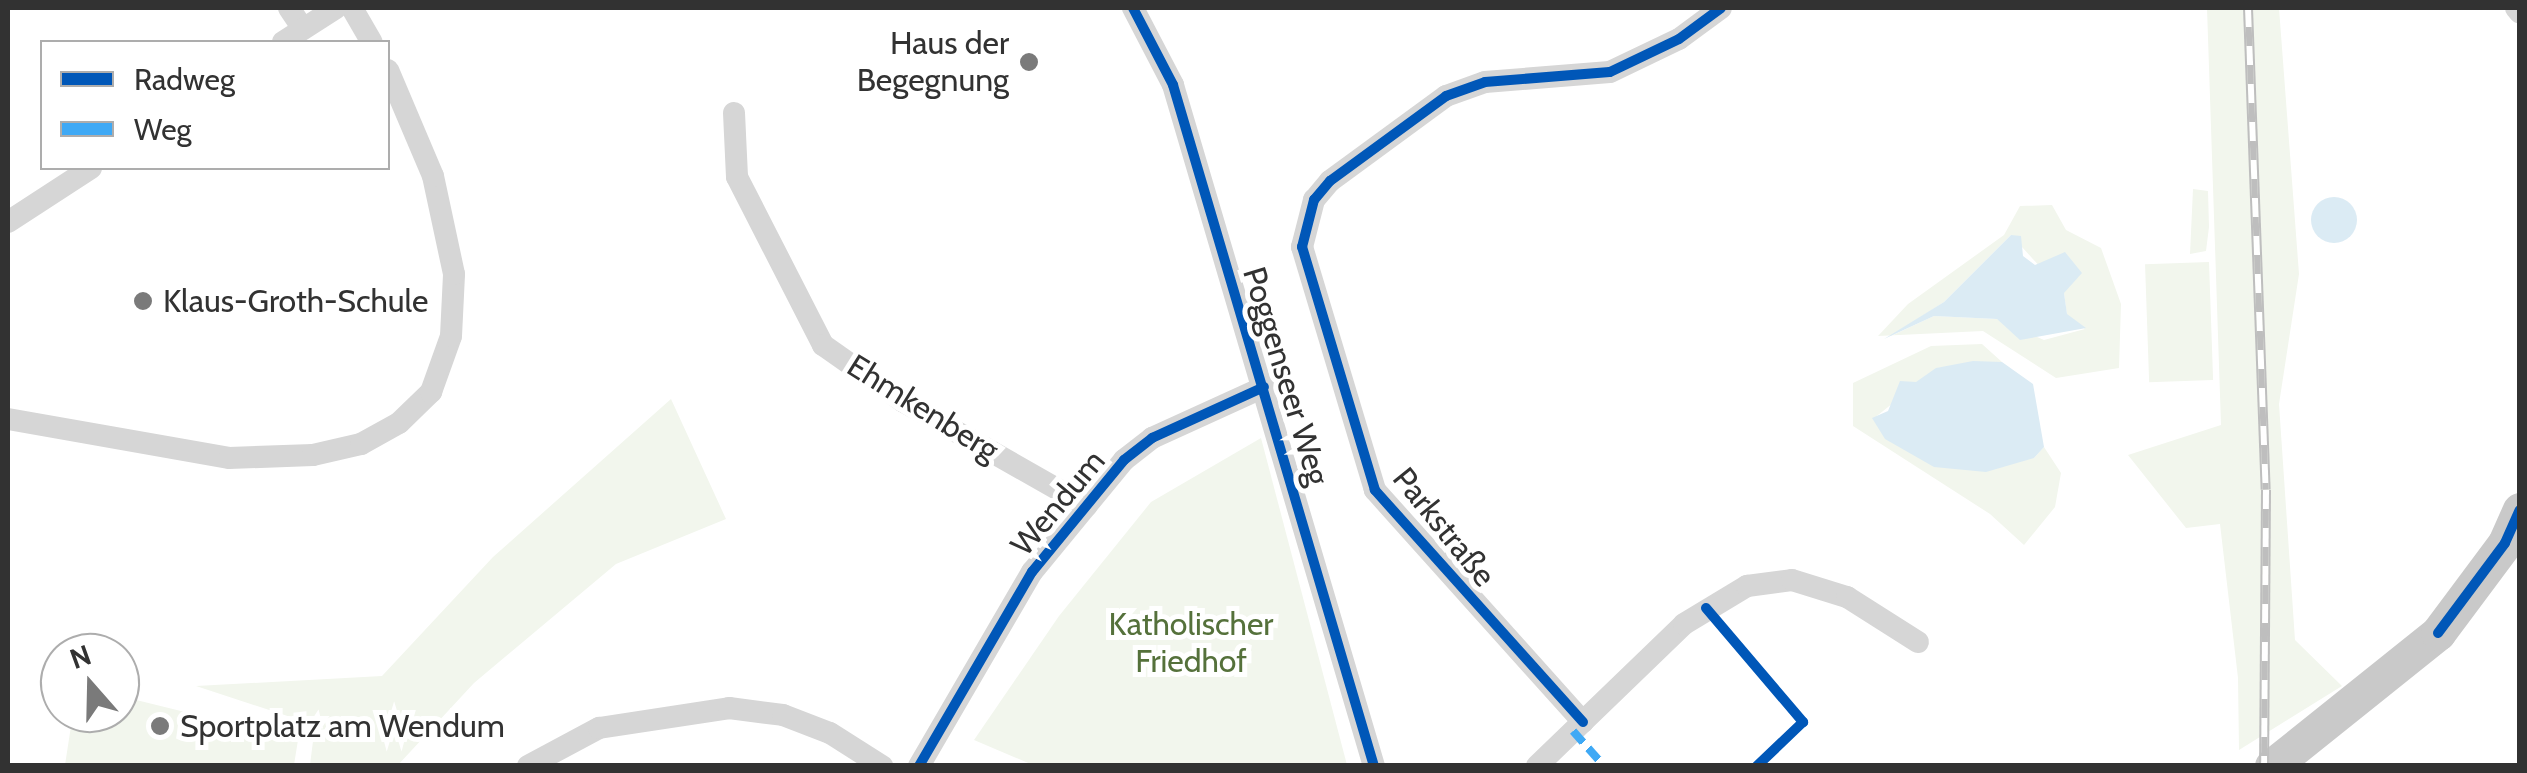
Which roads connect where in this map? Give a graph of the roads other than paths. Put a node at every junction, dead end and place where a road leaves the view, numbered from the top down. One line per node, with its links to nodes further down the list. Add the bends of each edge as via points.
1 (290, 8): 6 (street)
2 (336, 8): 6 (street)
3 (352, 8): 8 (street)
4 (1133, 8): 13 (street, Poggenseer Weg, via 1173,85)
5 (1721, 8): 18 (street, Parkstraße, via 1679,39 1610,72 1485,82 1446,96 1330,181 1314,200 1302,247 1375,490)
6 (303, 29): 7 (street)
7 (285, 40)
8 (371, 40)
9 (390, 75): 14 (street, via 433,176 454,274 445,355 431,392 399,424 361,444 313,456 229,458)
10 (734, 112): 15 (street, Ehmkenberg, via 738,177 824,345 904,402)
11 (88, 170): 12 (street)
12 (8, 222)
13 (1264, 386): 15 (street, Wendum, via 1152,438); 22 (street, Poggenseer Weg)
14 (8, 419)
15 (1087, 506): 21 (street, Wendum, via 1032,572)
16 (2520, 510): 24 (main road, via 2438,634)
17 (1918, 642): 18 (street, via 1847,597 1792,580 1747,586 1684,624)
18 (1583, 722): 23 (street)
19 (528, 766): 20 (street, via 599,728 729,708 782,715 830,733)
20 (882, 766)
21 (919, 766)
22 (1374, 766)
23 (1536, 766)
24 (2272, 766)

